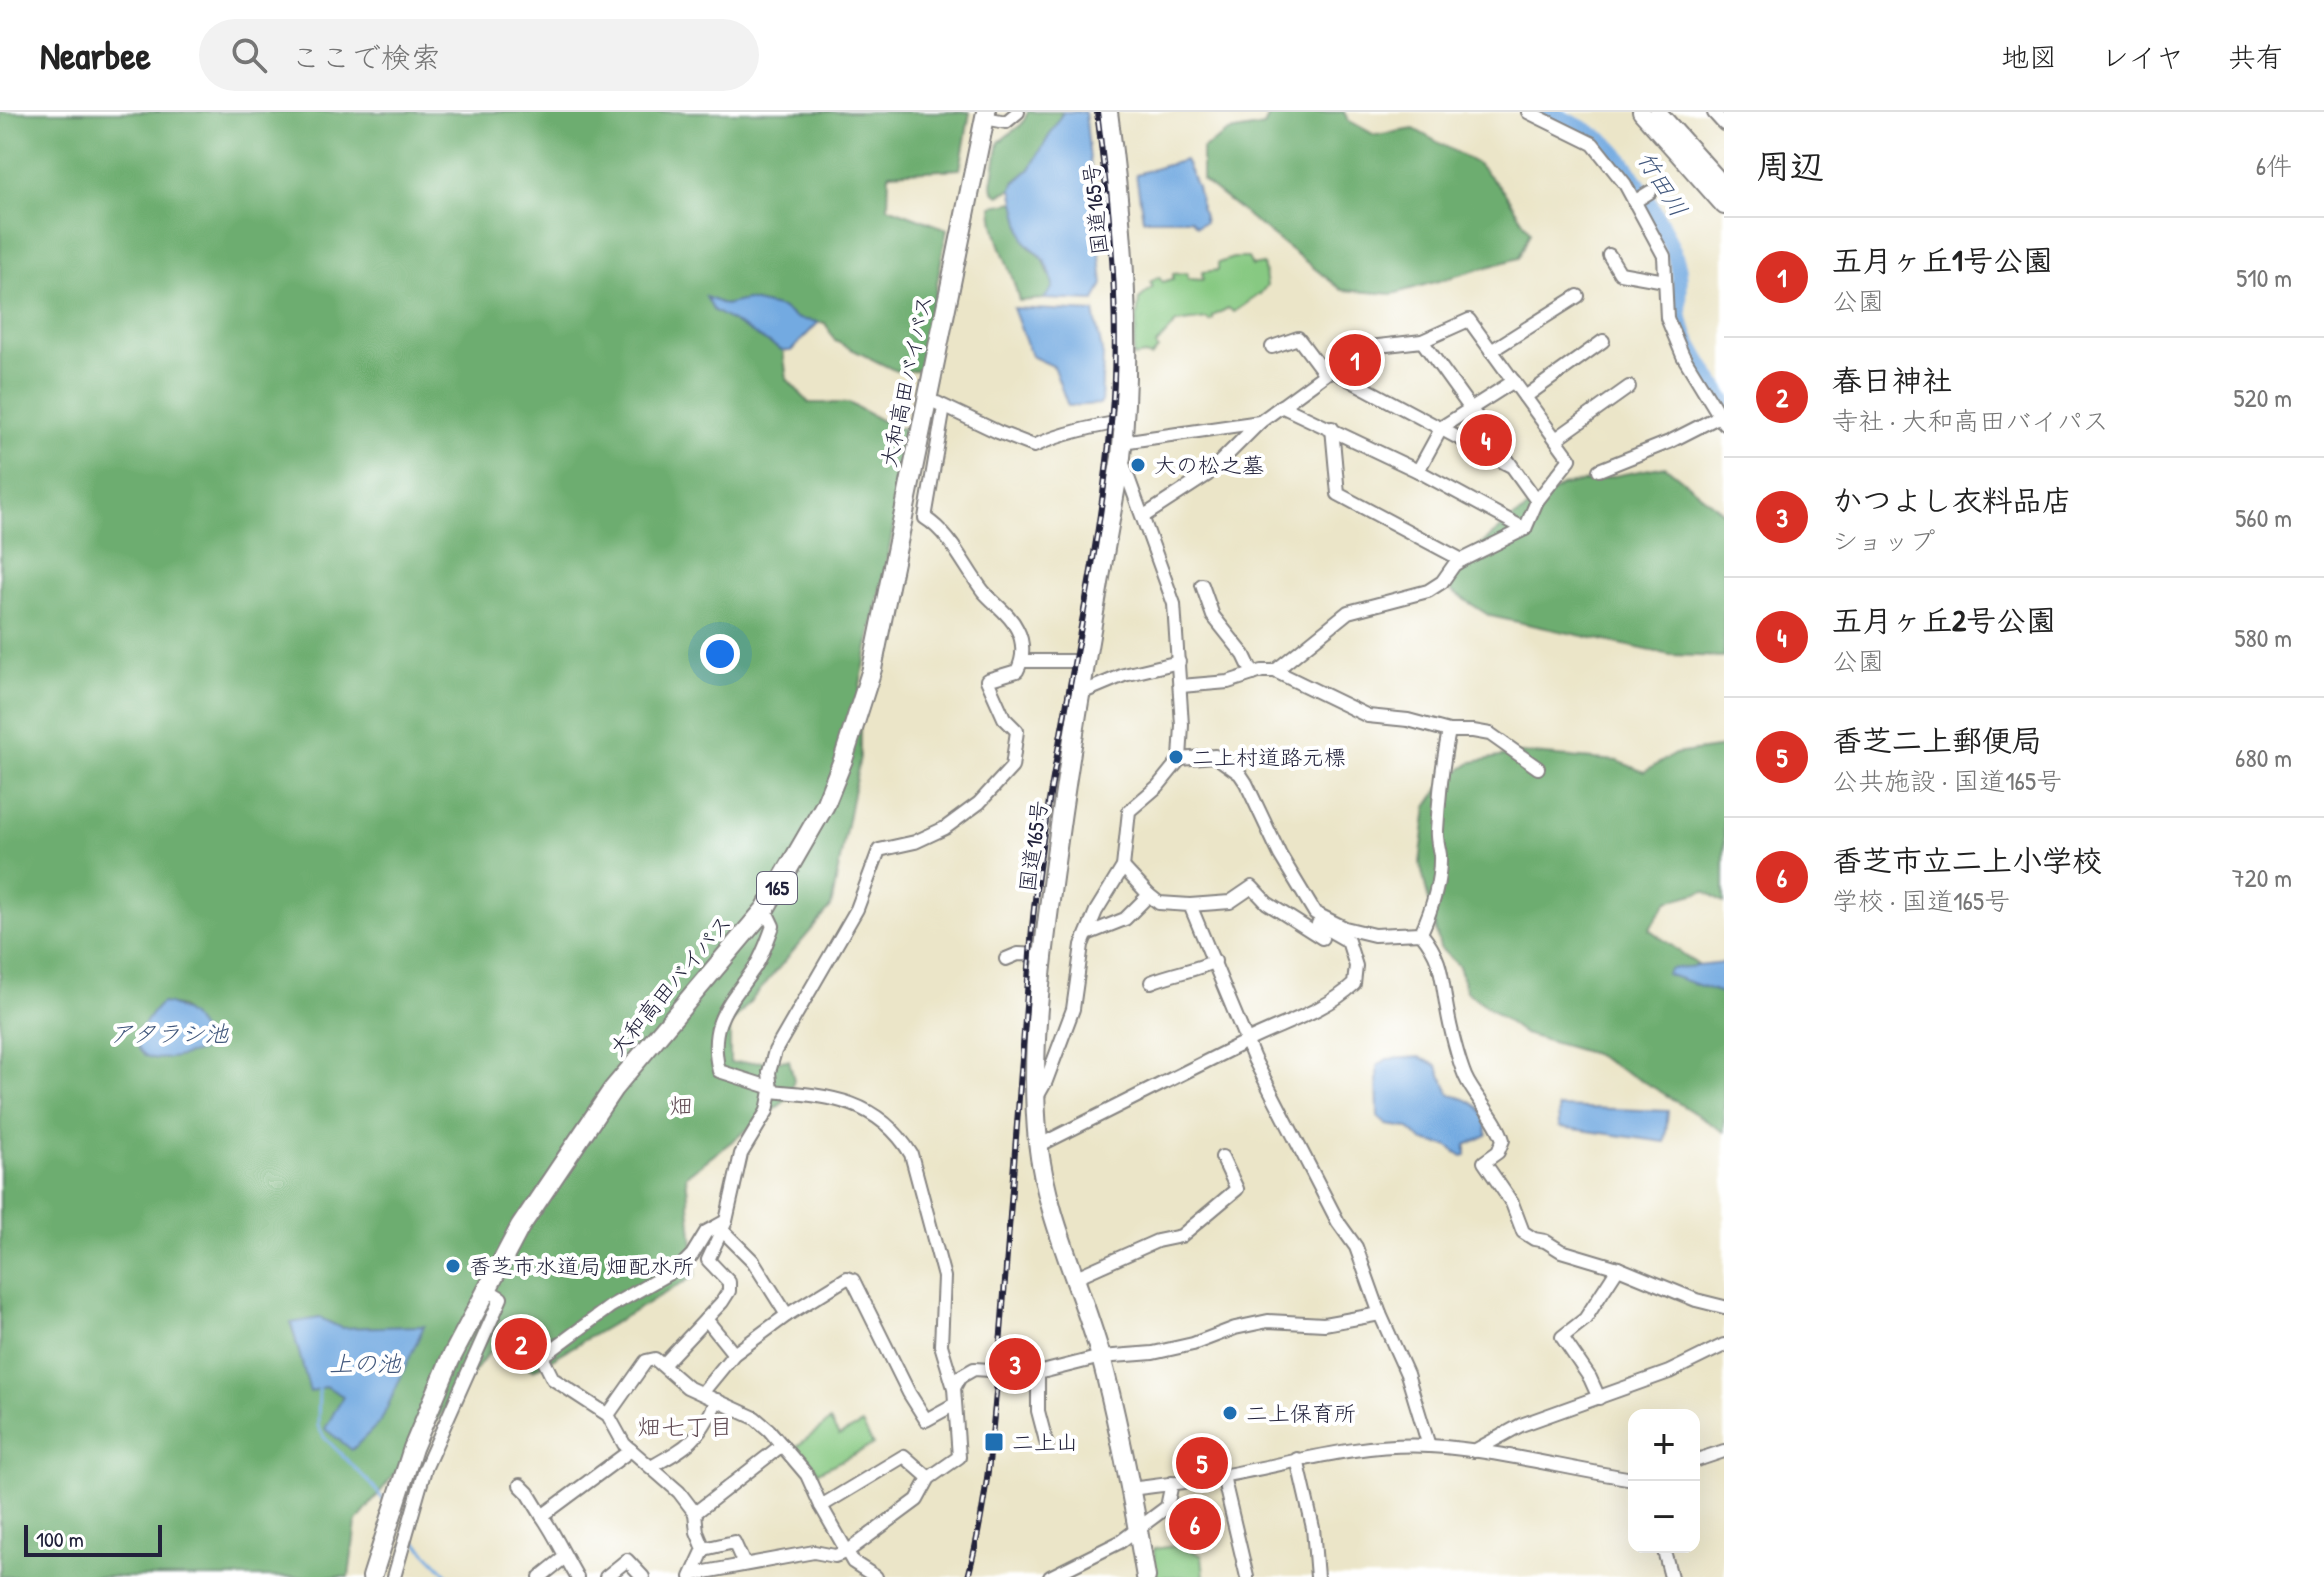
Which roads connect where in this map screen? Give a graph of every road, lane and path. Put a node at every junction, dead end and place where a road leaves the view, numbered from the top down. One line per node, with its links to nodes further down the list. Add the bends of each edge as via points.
1 (1018, 112): 7 (street, via 1006,122)
2 (1108, 112): 28 (highway, 国道165号, via 1126,281)
3 (1528, 112): 11 (street, via 1593,144)
4 (1641, 112): 12 (main road)
5 (1658, 112): 9 (main road)
6 (1714, 113): 8 (street)
7 (986, 115): 24 (highway, 大和高田バイパス / 165)
8 (1724, 124)
9 (1724, 186)
10 (1650, 192): 11 (street)
11 (1634, 202): 14 (street, via 1664,256)
12 (1724, 206)
13 (1609, 255): 14 (street, via 1620,273)
14 (1665, 281): 27 (street, via 1667,318 1683,356)
15 (1578, 296): 19 (street)
16 (1422, 341): 19 (street, via 1469,320); 20 (street, via 1361,348); 26 (street)
17 (1603, 341): 23 (street)
18 (1272, 347): 20 (street, via 1298,338)
19 (1491, 351): 21 (street)
20 (1328, 372): 25 (street); 30 (street)
21 (1514, 381): 23 (street); 26 (street)
22 (1629, 387): 32 (street)
23 (1525, 397): 32 (street)
24 (936, 402): 28 (street, via 1034,446 1060,434); 42 (street, via 925,518 1016,627); 55 (highway, 大和高田バイパス / 165, via 872,669 843,760 825,805)
25 (1281, 406): 29 (street); 31 (street)
26 (1470, 409): 30 (street); 34 (street)
27 (1722, 419): 35 (street)
28 (1124, 421): 33 (highway, 国道165号)
29 (1260, 422): 33 (street); 38 (street, via 1207,475)
30 (1442, 427): 34 (street); 36 (street)
31 (1332, 428): 36 (street); 40 (street, via 1338,494)
32 (1556, 439): 37 (street, via 1570,459)
33 (1121, 450): 38 (street); 44 (highway, 国道165号)
34 (1509, 465): 37 (street)
35 (1599, 470)
36 (1418, 471): 39 (street)
37 (1537, 501): 39 (street)
38 (1144, 516): 43 (street, via 1174,604)
39 (1525, 529): 40 (street)
40 (1462, 560): 45 (street, via 1428,591 1348,612)
41 (1202, 585): 46 (street, via 1213,616)
42 (1022, 661): 44 (street); 65 (street, via 1017,671 987,680 1004,718 1017,731 1012,767 979,803 945,828 879,850 857,909 775,1051)
43 (1179, 662): 47 (street); 48 (street, via 1124,675)
44 (1086, 664): 48 (highway, 国道165号)
45 (1275, 671): 46 (street); 49 (street, via 1368,716)
46 (1253, 674): 47 (street)
47 (1181, 686): 50 (street)
48 (1081, 693): 60 (highway, 国道165号)
49 (1449, 731): 51 (street, via 1490,734); 57 (street, via 1442,765 1438,877)
50 (1180, 759): 52 (street, via 1129,811); 56 (street, via 1215,756 1240,774)
51 (1538, 768)
52 (1123, 867): 53 (street); 58 (street)
53 (1149, 895): 54 (street, via 1159,903); 58 (street, via 1125,919)
54 (1190, 905): 59 (street, via 1230,902 1252,887 1267,903); 62 (street)
55 (765, 909): 65 (street, via 773,926 757,965 718,1024 715,1055 719,1071); 72 (highway, 大和高田バイパス / 165, via 613,1089 520,1227)
56 (1315, 913): 57 (street, via 1374,935); 64 (street, via 1312,920 1348,941 1356,966 1354,984 1323,1007)
57 (1421, 933): 70 (street, via 1440,965 1466,1079 1503,1140 1498,1152 1484,1162 1512,1203 1523,1232 1561,1251)
58 (1087, 934): 66 (street, via 1073,1009)
59 (1322, 938)
60 (1044, 955): 61 (street); 66 (highway, 国道165号)
61 (1006, 959)
62 (1215, 961): 63 (street); 64 (street)
63 (1151, 982)
64 (1248, 1040): 67 (street); 74 (street, via 1302,1155 1356,1247)
65 (770, 1089): 69 (street, via 762,1123 741,1154); 82 (street, via 859,1105 901,1137 911,1154 944,1277 941,1345)
66 (1035, 1100): 67 (highway, 国道165号)
67 (1038, 1146): 71 (highway, 国道165号)
68 (1222, 1157): 71 (street, via 1237,1189 1181,1236 1157,1241)
69 (724, 1225): 75 (street); 76 (street, via 708,1260 729,1282 729,1291); 87 (street, via 706,1232 680,1267 611,1306 542,1357 553,1379)
70 (1618, 1268): 73 (street); 84 (street, via 1585,1319 1562,1337)
71 (1074, 1278): 79 (highway, 国道165号)
72 (486, 1289): 113 (highway, 大和高田バイパス / 165, via 413,1448); 114 (street, via 501,1298 425,1469)
73 (1724, 1307)
74 (1380, 1314): 79 (street, via 1307,1325 1268,1321 1153,1353); 90 (street, via 1407,1374)
75 (787, 1315): 78 (street); 86 (street, via 847,1278 853,1280 926,1420)
76 (706, 1319): 78 (street); 80 (street)
77 (1724, 1345): 84 (street)
78 (734, 1354): 83 (street)
79 (1101, 1357): 81 (street); 102 (highway, 国道165号)
80 (663, 1365): 83 (street, via 671,1376); 87 (street, via 655,1359 646,1361)
81 (1038, 1373): 82 (street, via 974,1369); 89 (street, via 1038,1411)
82 (954, 1388): 86 (street)
83 (702, 1393): 85 (street)
84 (1599, 1398): 92 (street, via 1521,1425)
85 (717, 1400): 88 (street, via 755,1418); 96 (street, via 702,1431)
86 (955, 1404): 98 (street, via 959,1457)
87 (608, 1415): 91 (street)
88 (782, 1445): 103 (street, via 807,1475); 104 (street)
89 (1047, 1445)
90 (1429, 1446): 92 (street); 94 (street, via 1358,1448)
91 (631, 1450): 96 (street); 105 (street)
92 (1474, 1451): 99 (street)
93 (1724, 1451): 95 (street)
94 (1297, 1459): 97 (street); 124 (street, via 1313,1528)
95 (1700, 1459)
96 (651, 1467): 104 (street)
97 (1223, 1476): 100 (street); 123 (street)
98 (929, 1478): 103 (street, via 904,1456); 108 (street, via 917,1500)
99 (1628, 1478)
100 (1172, 1483): 102 (street); 106 (street, via 1167,1507)
101 (520, 1485): 105 (street)
102 (1130, 1489): 106 (highway, 国道165号)
103 (821, 1506): 108 (street)
104 (695, 1513): 107 (street)
105 (542, 1516): 110 (street)
106 (1138, 1528): 121 (street); 122 (highway, 国道165号)
107 (704, 1549): 111 (street, via 734,1542); 112 (street)
108 (848, 1551): 111 (street); 120 (street, via 853,1562)
109 (1665, 1553): 125 (street)
110 (565, 1557): 115 (street); 116 (street)
111 (744, 1564): 112 (street)
112 (700, 1573): 119 (street)
113 (372, 1577)
114 (394, 1577)
115 (540, 1577)
116 (577, 1577)
117 (606, 1577): 118 (street, via 627,1560)
118 (643, 1577)
119 (678, 1577)
120 (876, 1577)
121 (1050, 1577)
122 (1146, 1577)
123 (1247, 1577)
124 (1317, 1577)
125 (1671, 1577)

